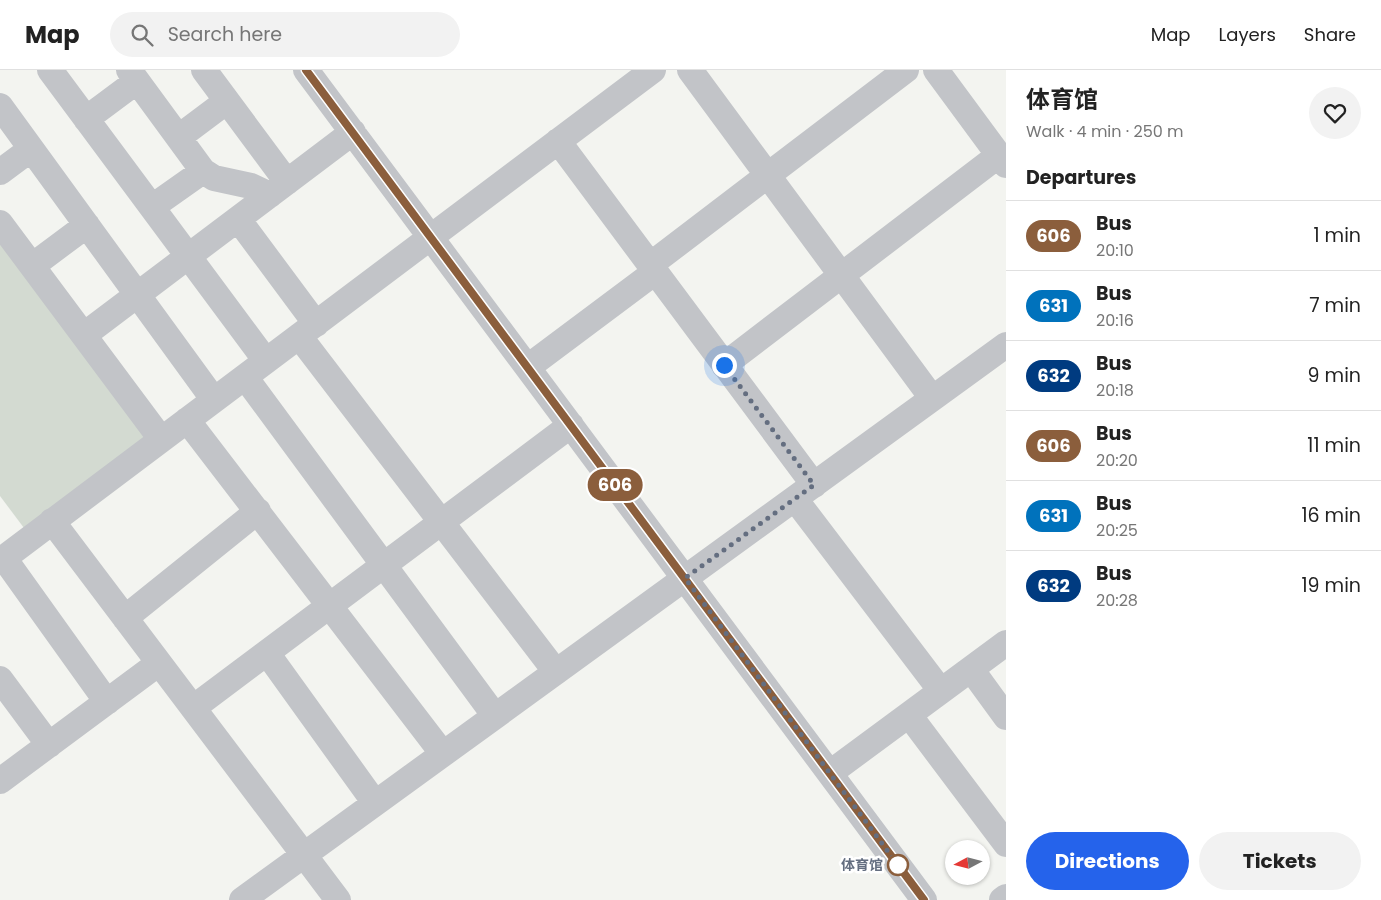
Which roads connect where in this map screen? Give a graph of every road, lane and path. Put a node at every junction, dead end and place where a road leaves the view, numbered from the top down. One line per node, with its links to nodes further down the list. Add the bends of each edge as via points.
1 (50, 70): 11 (street)
2 (204, 70): 9 (street)
3 (306, 70): 12 (street)
4 (654, 70): 14 (street)
5 (690, 70): 19 (street)
6 (906, 70): 19 (street)
7 (936, 70): 16 (street)
8 (133, 76): 11 (street); 13 (street)
9 (227, 101): 13 (street); 20 (street)
10 (0, 106): 15 (street)
11 (86, 119): 21 (street)
12 (353, 132): 20 (street); 25 (street)
13 (179, 138): 17 (street)
14 (558, 141): 25 (street); 28 (street)
15 (31, 149): 18 (street); 24 (street)
16 (1002, 160): 29 (street)
17 (203, 171): 20 (street, via 214,178); 21 (street)
18 (0, 172)
19 (768, 176): 28 (street); 29 (street)
20 (278, 188): 22 (street)
21 (152, 207): 26 (street)
22 (238, 219): 26 (street); 31 (street)
23 (0, 223): 27 (street)
24 (87, 225): 27 (street); 30 (street)
25 (431, 237): 31 (street); 36 (street)
26 (188, 256): 30 (street); 34 (street)
27 (32, 266): 32 (street)
28 (653, 269): 35 (street); 36 (street)
29 (841, 275): 35 (street); 38 (street)
30 (138, 295): 32 (street); 39 (street)
31 (307, 330): 34 (street); 46 (street)
32 (84, 335): 42 (street)
33 (1006, 345): 38 (street)
34 (266, 361): 37 (street)
35 (724, 365): 43 (street)
36 (528, 367): 41 (street)
37 (245, 376): 39 (street); 48 (street)
38 (932, 398): 43 (street)
39 (214, 400): 40 (street)
40 (188, 420): 42 (street); 44 (street)
41 (571, 425): 46 (street); 49 (street)
42 (161, 439): 45 (street)
43 (804, 492): 49 (street); 58 (street)
44 (258, 512): 50 (street); 51 (street)
45 (52, 521): 47 (street); 51 (street)
46 (442, 522): 48 (street); 56 (street)
47 (2, 559): 59 (street)
48 (384, 565): 50 (street); 62 (street)
49 (685, 578): 56 (street); 66 (street)
50 (330, 606): 53 (street); 65 (street)
51 (125, 618): 54 (street)
52 (1006, 643): 55 (street)
53 (267, 653): 60 (street); 68 (street)
54 (159, 663): 59 (street); 60 (street)
55 (970, 669): 58 (street); 63 (street)
56 (556, 672): 62 (street)
57 (0, 679): 64 (street)
58 (941, 691): 61 (street)
59 (106, 702): 64 (street)
60 (193, 708): 70 (street)
61 (909, 714): 66 (street); 69 (street)
62 (495, 716): 65 (street)
63 (1006, 717)
64 (49, 744): 67 (street)
65 (443, 754): 68 (street)
66 (830, 774): 74 (street)
67 (0, 781)
68 (375, 803): 70 (street)
69 (1006, 844)
70 (304, 855): 72 (street); 73 (street)
71 (1006, 897): 75 (street)
72 (242, 900)
73 (338, 900)
74 (924, 900)
75 (1002, 900)

